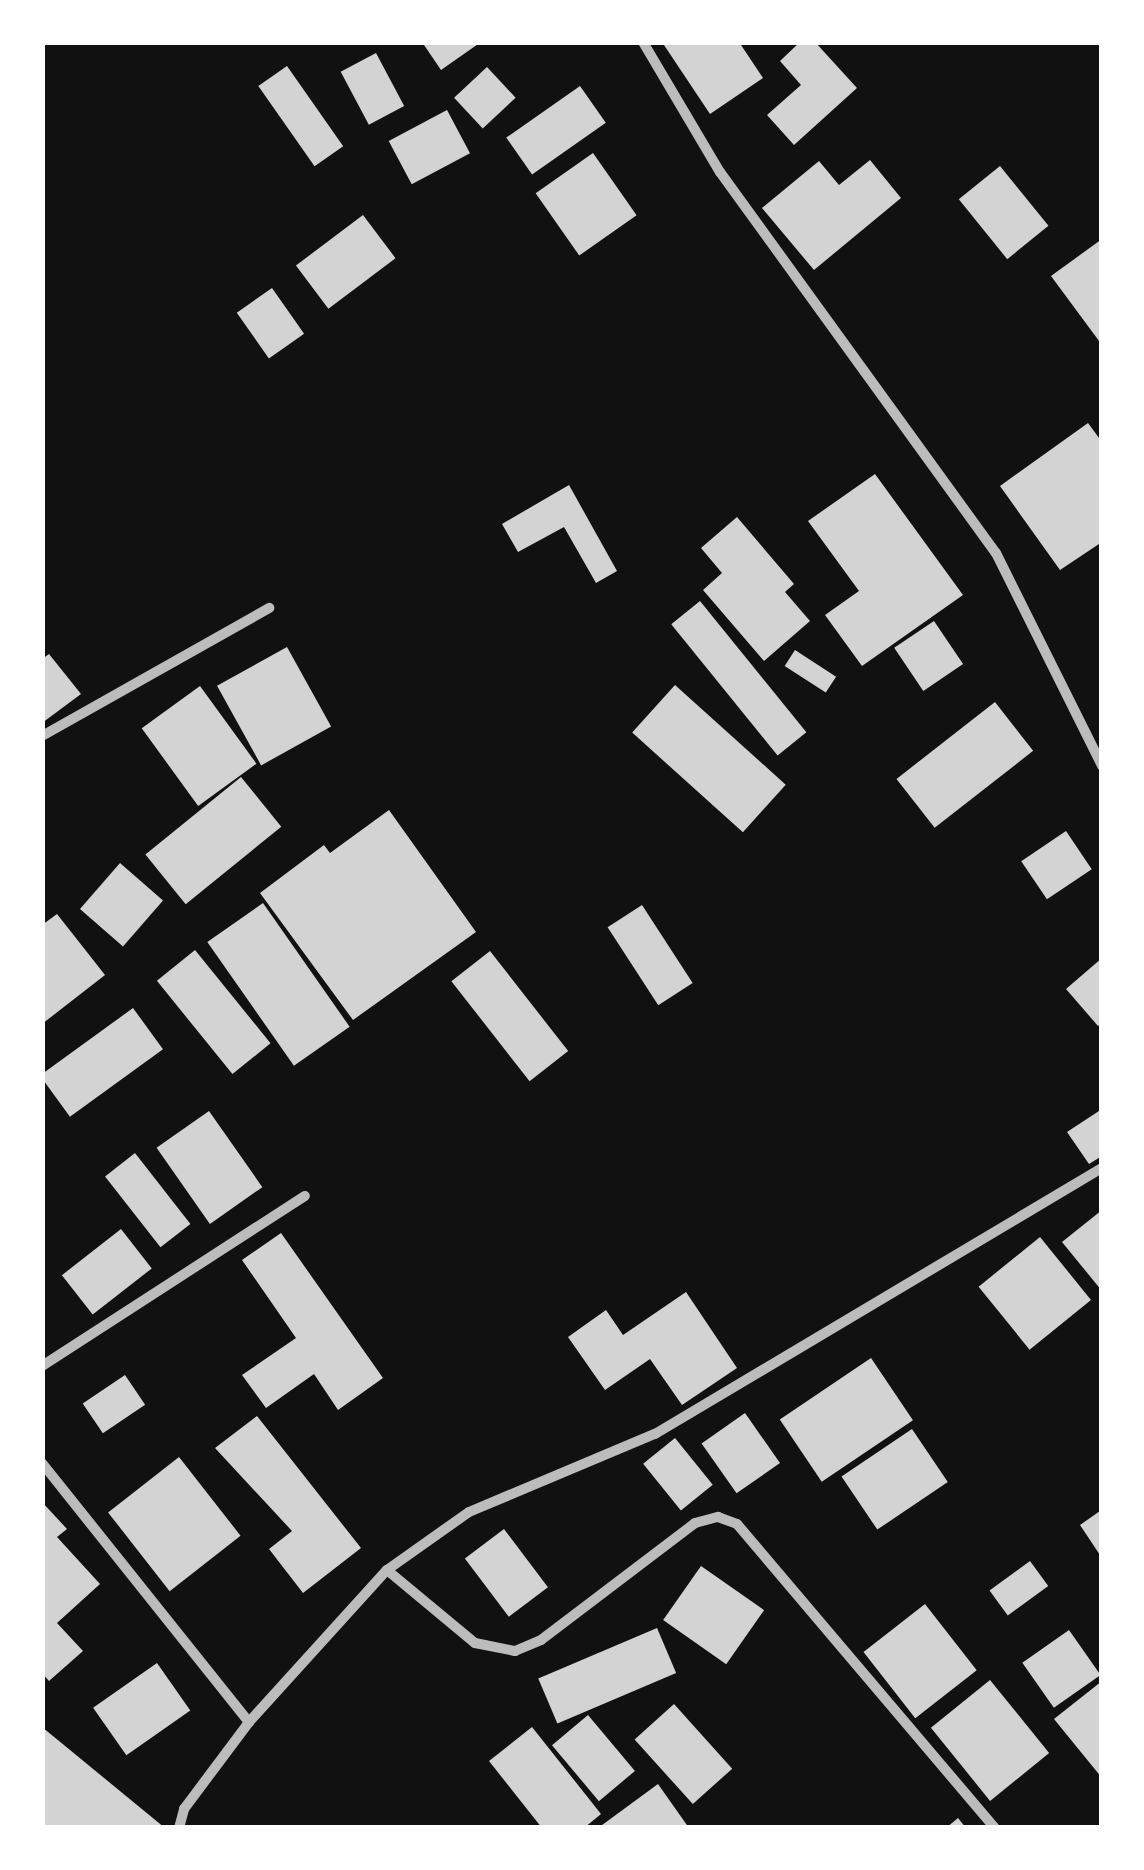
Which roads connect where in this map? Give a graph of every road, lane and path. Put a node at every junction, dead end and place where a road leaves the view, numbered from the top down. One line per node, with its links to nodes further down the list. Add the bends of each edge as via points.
1 (644, 42): 4 (street, via 720,172 996,554)
2 (269, 608): 3 (street)
3 (42, 736)
4 (1102, 766)
5 (1102, 1168): 9 (street, via 655,1434 468,1512)
6 (305, 1196): 7 (street)
7 (42, 1366)
8 (42, 1462): 10 (street)
9 (387, 1570): 10 (street); 12 (street, via 475,1643 515,1651 541,1640 695,1523 718,1518 736,1524)
10 (250, 1722): 11 (street, via 184,1809)
11 (179, 1828)
12 (995, 1828)

